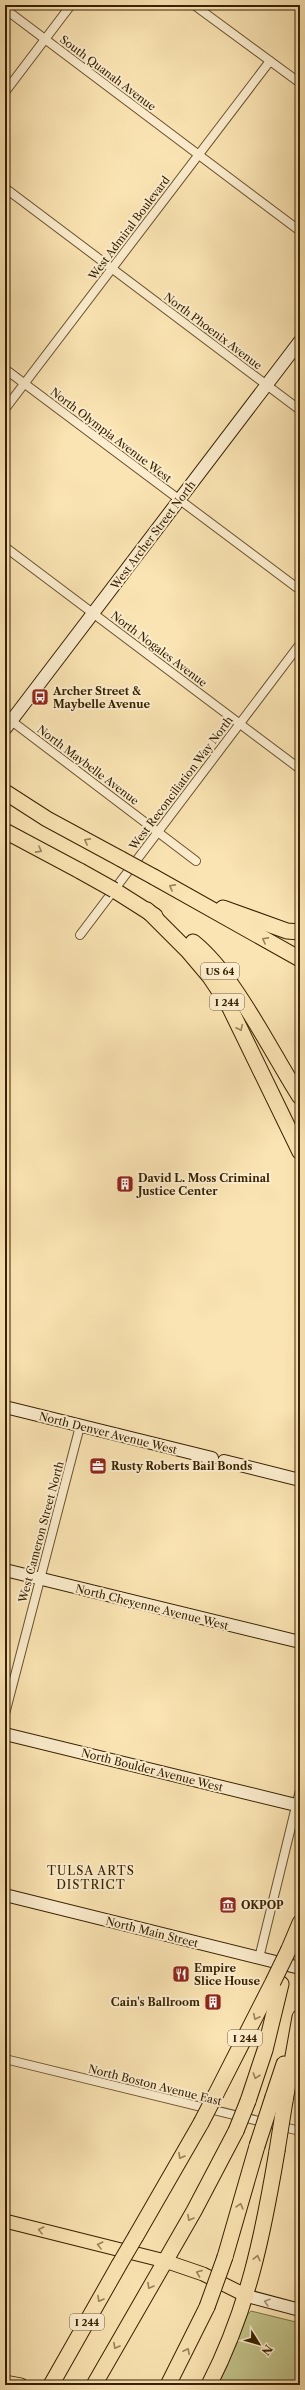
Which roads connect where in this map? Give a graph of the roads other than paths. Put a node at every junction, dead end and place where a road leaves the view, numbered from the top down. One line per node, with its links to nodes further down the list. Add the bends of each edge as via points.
1 (71, 5): 4 (street)
2 (196, 6): 5 (street)
3 (5, 10): 4 (street, South Quanah Avenue)
4 (45, 39): 7 (street); 8 (street, South Quanah Avenue)
5 (270, 61): 6 (street); 8 (street, West Admiral Boulevard)
6 (300, 83)
7 (5, 92)
8 (198, 154): 10 (street, South Quanah Avenue); 11 (street, West Admiral Boulevard)
9 (5, 188): 11 (street, North Phoenix Avenue)
10 (300, 230)
11 (112, 270): 14 (street, West Admiral Boulevard); 15 (street, North Phoenix Avenue)
12 (300, 341): 15 (street, West Archer Street North)
13 (5, 369): 14 (street, North Olympia Avenue West)
14 (24, 383): 16 (street, West Admiral Boulevard); 18 (street, North Olympia Avenue West)
15 (267, 385): 17 (street, North Phoenix Avenue); 18 (street, West Archer Street North)
16 (5, 409)
17 (300, 410)
18 (180, 499): 20 (street, North Olympia Avenue West); 21 (street, West Archer Street North)
19 (5, 547): 21 (street, North Nogales Avenue)
20 (300, 590)
21 (93, 613): 23 (street, West Archer Street North); 24 (street, North Nogales Avenue)
22 (300, 644): 24 (street, West Reconciliation Way North)
23 (7, 722): 28 (street, North Maybelle Avenue)
24 (240, 724): 25 (street, North Nogales Avenue); 28 (street, West Reconciliation Way North)
25 (300, 769)
26 (5, 792): 30 (highway, one-way to 26, bridge, via 47,819)
27 (5, 831): 31 (highway, I 244, one-way to 31, bridge)
28 (158, 832): 29 (street, North Maybelle Avenue); 33 (street, West Reconciliation Way North)
29 (196, 860)
30 (190, 896): 32 (highway, via 287,931); 34 (highway, one-way to 30)
31 (147, 910): 35 (highway, US 64, via 195,944 218,969 238,996); 36 (highway, I 244, one-way to 36, via 188,951 228,1004)
32 (300, 932)
33 (80, 936)
34 (300, 959)
35 (300, 1097)
36 (300, 1152)
37 (5, 1407): 38 (street, North Denver Avenue West)
38 (80, 1426): 39 (street, North Denver Avenue West); 41 (street, West Cameron Street North)
39 (300, 1480)
40 (5, 1570): 41 (street, North Cheyenne Avenue West)
41 (40, 1579): 42 (street, North Cheyenne Avenue West); 43 (street, West Cameron Street North)
42 (300, 1642)
43 (5, 1714)
44 (5, 1734): 46 (street, North Boulder Avenue West)
45 (300, 1790): 46 (street)
46 (298, 1805): 49 (street)
47 (5, 1895): 49 (street, North Main Street)
48 (300, 1924): 51 (highway, bridge)
49 (259, 1958): 50 (street, North Main Street)
50 (300, 1968)
51 (277, 1983): 57 (highway, one-way to 57, bridge, via 265,2050 236,2131); 61 (highway, I 244, one-way to 61, bridge)
52 (300, 2017): 54 (highway)
53 (5, 2059): 55 (street, North Boston Avenue East)
54 (279, 2099): 58 (highway, one-way to 54, bridge, via 267,2218 277,2152); 64 (highway, one-way to 54, bridge, via 206,2308 225,2257 258,2146)
55 (300, 2131)
56 (5, 2221): 57 (main road, one-way to 56)
57 (165, 2261): 58 (main road, one-way to 57, via 203,2274); 63 (highway, one-way to 63)
58 (247, 2296): 59 (street, one-way to 58); 65 (highway, via 231,2340)
59 (300, 2310)
60 (5, 2382): 62 (main road)
61 (53, 2382)
62 (21, 2385)
63 (94, 2385)
64 (168, 2385)
65 (210, 2385)

